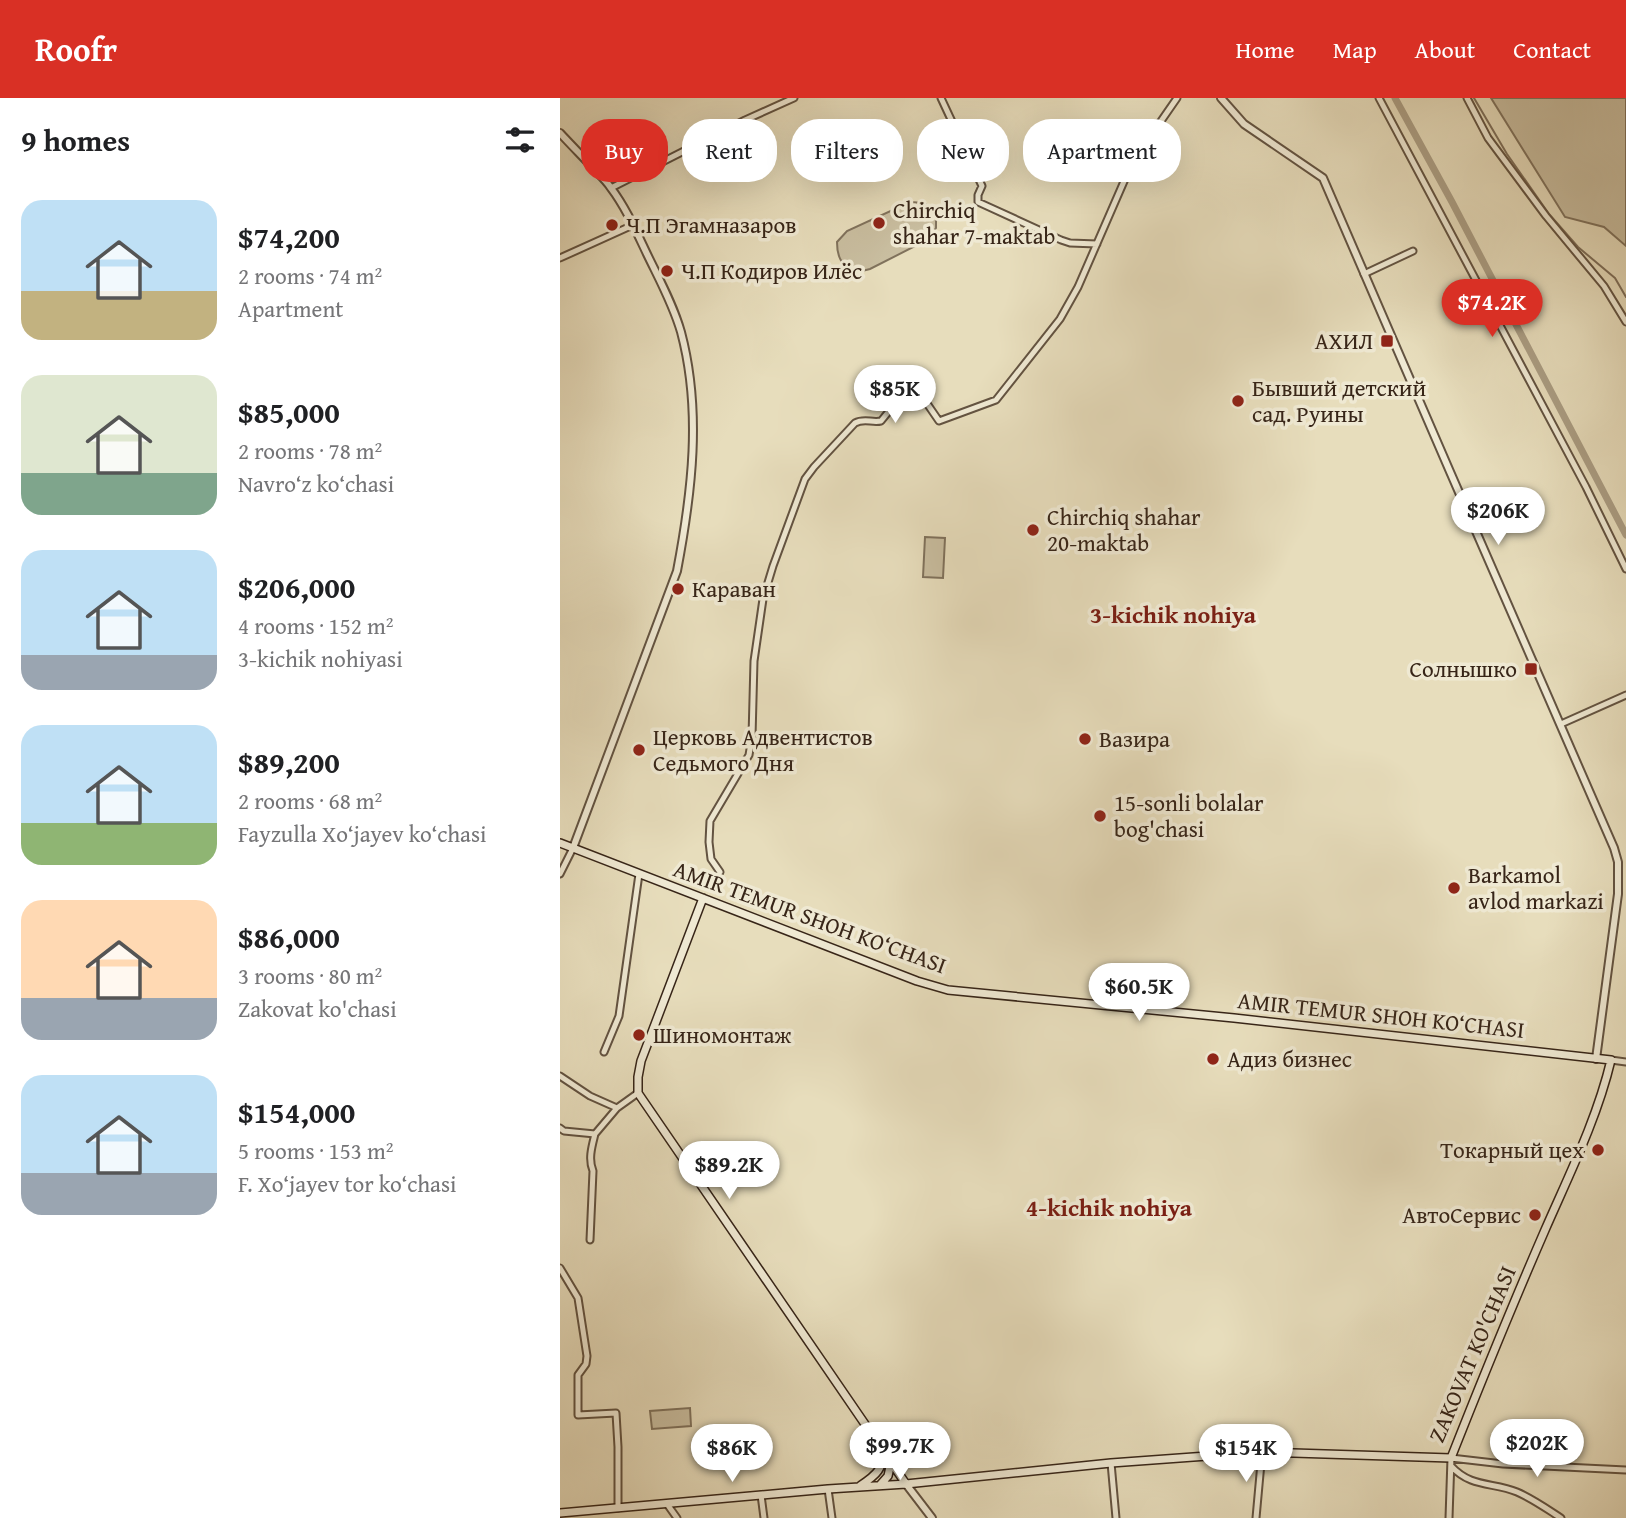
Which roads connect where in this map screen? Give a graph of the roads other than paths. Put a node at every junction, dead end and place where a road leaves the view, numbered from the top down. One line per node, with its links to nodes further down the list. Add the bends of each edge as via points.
1 (794, 98): 8 (street)
2 (941, 98): 10 (street, via 982,186 978,202 1061,240)
3 (1177, 98): 10 (street, via 1132,163)
4 (1221, 98): 13 (street, via 1244,124 1323,178)
5 (1379, 98): 15 (street)
6 (1467, 98): 14 (street, via 1488,138 1604,286)
7 (560, 133): 8 (street)
8 (611, 188): 9 (street)
9 (633, 225): 12 (street); 19 (street, via 670,302 683,342 693,430 691,480 677,571)
10 (1097, 244): 20 (street, via 1060,319 996,400 939,421 913,386 881,421 855,423 805,479 763,599 749,755 710,821 711,859)
11 (1413, 251): 13 (street)
12 (560, 258)
13 (1364, 274): 17 (street)
14 (1626, 322)
15 (1626, 569)
16 (1626, 695): 17 (street)
17 (1561, 724): 25 (street, via 1618,862 1618,894)
18 (560, 843): 19 (main road, AMIR TEMUR SHOH KO‘CHASI)
19 (573, 848): 21 (street); 22 (main road, AMIR TEMUR SHOH KO‘CHASI)
20 (720, 872)
21 (560, 874)
22 (639, 874): 23 (main road, AMIR TEMUR SHOH KO‘CHASI); 24 (street, via 619,1016)
23 (703, 898): 25 (main road, AMIR TEMUR SHOH KO‘CHASI, via 948,990); 29 (main road, via 641,1061)
24 (604, 1052)
25 (1596, 1059): 26 (main road, AMIR TEMUR SHOH KO‘CHASI)
26 (1611, 1060): 27 (street); 38 (main road, ZAKOVAT KO'CHASI, via 1587,1133 1487,1365)
27 (1626, 1062)
28 (560, 1076): 30 (street)
29 (638, 1093): 30 (street); 35 (main road)
30 (617, 1108): 32 (street)
31 (560, 1128): 32 (street)
32 (595, 1133): 33 (street, via 590,1155)
33 (590, 1240)
34 (560, 1268): 47 (street, via 578,1298 587,1356 578,1375 578,1415 616,1413)
35 (881, 1448): 37 (main road); 43 (main road, via 879,1471)
36 (1262, 1452): 38 (main road, ZAKOVAT KO'CHASI); 39 (main road, ZAKOVAT KO'CHASI); 54 (street)
37 (891, 1462): 41 (main road); 42 (main road)
38 (1451, 1462): 40 (street); 55 (street); 56 (street, via 1468,1480 1516,1491)
39 (1111, 1463): 41 (main road, ZAKOVAT KO'CHASI); 53 (street)
40 (1626, 1470)
41 (906, 1484): 42 (main road, ZAKOVAT KO'CHASI); 52 (street)
42 (879, 1486): 43 (main road, ZAKOVAT KO'CHASI)
43 (858, 1487): 44 (main road, ZAKOVAT KO'CHASI)
44 (828, 1489): 45 (main road, ZAKOVAT KO'CHASI); 51 (street)
45 (761, 1495): 46 (main road, ZAKOVAT KO'CHASI); 50 (street)
46 (667, 1504): 47 (main road, ZAKOVAT KO'CHASI); 49 (street)
47 (618, 1508): 48 (main road, ZAKOVAT KO'CHASI)
48 (560, 1513)
49 (677, 1518)
50 (764, 1518)
51 (832, 1518)
52 (932, 1518)
53 (1116, 1518)
54 (1256, 1518)
55 (1448, 1518)
56 (1561, 1518)

